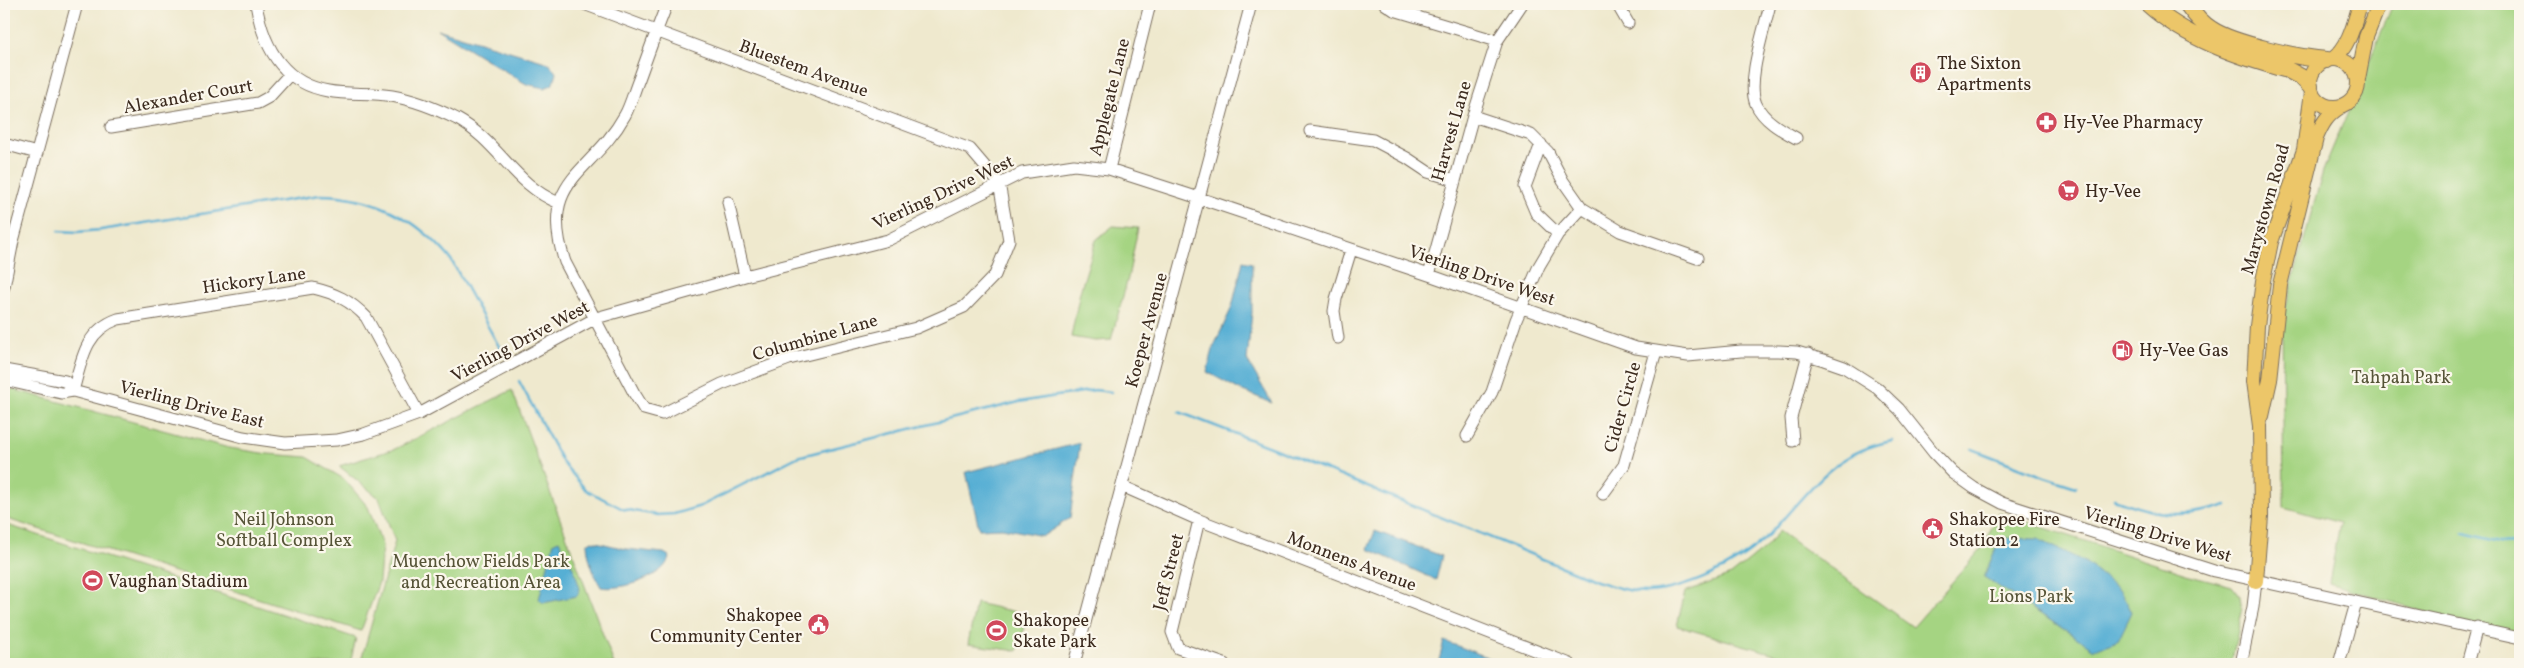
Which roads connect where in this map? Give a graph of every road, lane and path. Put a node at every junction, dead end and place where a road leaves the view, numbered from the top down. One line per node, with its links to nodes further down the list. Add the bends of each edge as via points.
1 (77, 4): 29 (street)
2 (256, 4): 19 (street, via 266,45)
3 (584, 4): 16 (street, Bluestem Avenue)
4 (666, 4): 16 (street, Columbine Lane)
5 (1150, 4): 30 (street, Applegate Lane)
6 (1251, 4): 33 (street, Koeper Avenue)
7 (1385, 4): 17 (street, via 1394,10)
8 (1522, 4): 17 (street, Harvest Lane)
9 (1617, 4): 15 (street)
10 (1770, 4): 26 (street, via 1753,81 1756,104 1774,127)
11 (2148, 4): 21 (highway, via 2206,43 2288,70 2301,77)
12 (2187, 4): 18 (highway, via 2212,30 2282,53)
13 (2360, 4): 18 (main road, via 2348,42 2340,54)
14 (2379, 4): 20 (main road, via 2366,37)
15 (1628, 23)
16 (656, 32): 32 (street, Bluestem Avenue, via 970,149); 35 (street, Columbine Lane, via 617,129 568,182)
17 (1497, 41): 23 (street, Harvest Lane)
18 (2330, 60): 20 (main road, via 2349,64); 21 (main road, via 2314,70)
19 (290, 74): 24 (street, Alexander Court, via 269,97 258,103); 35 (street, via 326,91 391,96 444,114 481,136 530,187)
20 (2358, 79): 22 (main road, via 2355,96)
21 (2311, 89): 22 (main road, via 2323,104); 54 (main road, Marystown Road, via 2304,150 2271,242 2262,281 2254,364)
22 (2340, 107): 54 (main road, Marystown Road, via 2322,122 2316,138 2280,286 2270,380)
23 (1473, 116): 28 (street, via 1531,135); 31 (street, Harvest Lane)
24 (111, 127)
25 (1310, 131): 31 (street, via 1374,140 1428,172)
26 (1796, 138)
27 (4, 144): 29 (street)
28 (1541, 144): 36 (street); 37 (street, via 1525,187 1536,213)
29 (37, 153): 38 (street)
30 (1109, 169): 32 (street, Vierling Drive West, via 1074,165 1022,173); 33 (street, Vierling Drive West)
31 (1455, 180): 42 (street, Harvest Lane)
32 (999, 184): 43 (street, Vierling Drive West, via 888,240); 46 (street, Columbine Lane, via 1009,240 995,275 964,307 916,328 789,359 722,384 662,414 644,410)
33 (1199, 198): 39 (street, Vierling Drive West); 57 (street, Koeper Avenue)
34 (728, 202): 43 (street)
35 (559, 203): 46 (street, Columbine Lane, via 556,220 558,240 565,262)
36 (1582, 208): 37 (street); 40 (street, via 1620,231)
37 (1558, 234): 45 (street)
38 (13, 241): 41 (street); 44 (street)
39 (1350, 250): 42 (street, Vierling Drive West); 47 (street, via 1334,311)
40 (1697, 258)
41 (4, 262)
42 (1429, 275): 45 (street, Vierling Drive West)
43 (745, 276): 46 (street, Vierling Drive West)
44 (4, 287)
45 (1521, 307): 48 (street, Vierling Drive West, via 1636,348); 55 (street, via 1492,392)
46 (596, 318): 53 (street, Vierling Drive West)
47 (1338, 338)
48 (1656, 352): 49 (street, Vierling Drive West, via 1688,356 1759,350); 58 (street, Cider Circle, via 1624,465)
49 (1808, 354): 56 (street, via 1791,418); 60 (street, Vierling Drive West, via 1844,367 1877,388 1899,409 1943,463 1984,494 2186,563)
50 (4, 370): 52 (street, Vierling Drive East, via 65,381)
51 (4, 380): 52 (street, Vierling Drive East, via 61,393)
52 (73, 391): 53 (street, Vierling Drive East, via 243,438 284,443 337,440); 53 (street, Hickory Lane, via 87,345 94,333 106,324 118,319 313,288 340,297 366,316)
53 (420, 414)
54 (2260, 426): 60 (main road, Marystown Road, via 2261,516)
55 (1467, 436)
56 (1793, 441)
57 (1122, 486): 59 (street, Monnens Avenue); 64 (street, Koeper Avenue)
58 (1603, 494)
59 (1199, 520): 65 (street, Jeff Street, via 1172,632 1178,648); 66 (street, Monnens Avenue)
60 (2256, 580): 61 (street, Vierling Drive West); 67 (street)
61 (2356, 603): 62 (street, Vierling Drive West); 68 (street)
62 (2477, 627): 63 (street, Vierling Drive West); 69 (street)
63 (2520, 638)
64 (1074, 664)
65 (1224, 664)
66 (1570, 664)
67 (2241, 664)
68 (2339, 664)
69 (2467, 664)

